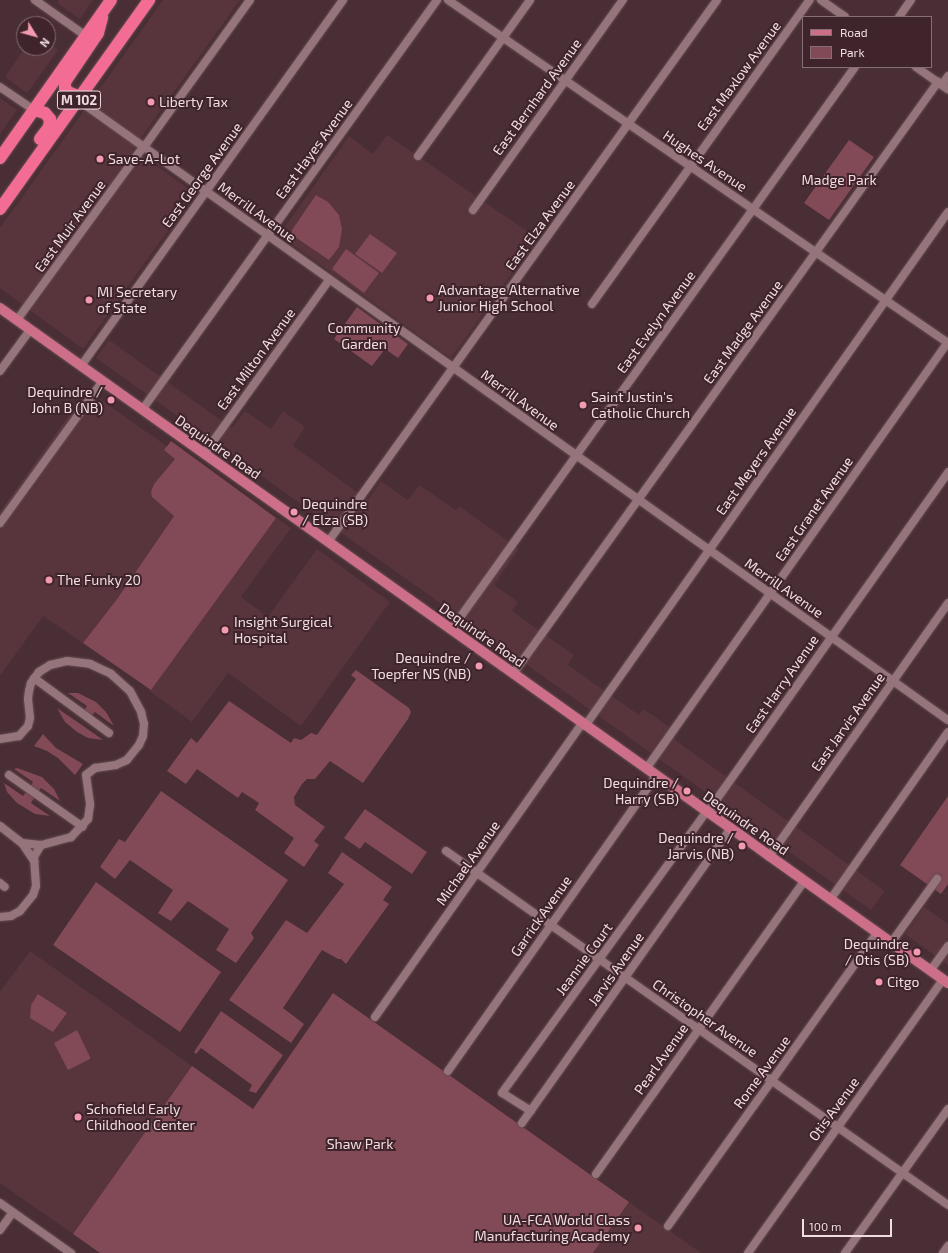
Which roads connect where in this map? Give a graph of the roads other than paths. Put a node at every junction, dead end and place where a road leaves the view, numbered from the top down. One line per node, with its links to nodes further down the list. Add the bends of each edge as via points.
1 (34, 0): 17 (street)
2 (140, 0): 19 (highway, via 118,31)
3 (150, 0): 19 (highway, M 102)
4 (250, 0): 29 (street, East Muir Avenue)
5 (343, 0): 33 (street, East George Avenue)
6 (437, 0): 39 (street, East Hayes Avenue)
7 (448, 0): 18 (street, Hughes Avenue)
8 (530, 0): 18 (street)
9 (623, 0): 23 (street, East Bernhard Avenue)
10 (717, 0): 28 (street, East Elza Avenue)
11 (810, 0): 32 (street, East Maxlow Avenue)
12 (820, 0): 15 (street)
13 (911, 0): 16 (street)
14 (108, 5): 17 (highway, M 102); 26 (highway, via 98,34 65,82 68,92)
15 (844, 16)
16 (900, 16)
17 (86, 36): 27 (highway, M 102)
18 (503, 38): 23 (street, Hughes Avenue); 30 (street)
19 (113, 52): 26 (highway, M 102)
20 (854, 68): 36 (street, East Evelyn Avenue)
21 (918, 68): 24 (street)
22 (948, 76): 24 (street, East Madge Avenue)
23 (565, 80): 28 (street, Hughes Avenue); 37 (street, East Bernhard Avenue)
24 (943, 85): 40 (street, East Madge Avenue)
25 (0, 87): 27 (street)
26 (80, 98): 29 (street, Merrill Avenue); 35 (highway, M 102)
27 (34, 110): 31 (highway, M 102); 34 (highway, via 48,116 49,127)
28 (628, 124): 32 (street, Hughes Avenue); 49 (street, East Elza Avenue)
29 (144, 147): 33 (street, Merrill Avenue); 45 (street, East Muir Avenue)
30 (418, 156)
31 (0, 158)
32 (690, 166): 36 (street, Hughes Avenue); 43 (street, East Maxlow Avenue)
33 (206, 192): 39 (street, Merrill Avenue); 48 (street, East George Avenue)
34 (0, 196)
35 (0, 209)
36 (753, 209): 40 (street, Hughes Avenue); 54 (street, East Evelyn Avenue)
37 (473, 210)
38 (948, 212): 42 (street, East Meyers Avenue)
39 (268, 236): 41 (street, Merrill Avenue); 52 (street, East Hayes Avenue)
40 (816, 252): 42 (street, Hughes Avenue); 56 (street, East Madge Avenue)
41 (330, 280): 49 (street, Merrill Avenue); 53 (street, East Milton Avenue)
42 (886, 300): 47 (street, Hughes Avenue); 59 (street, East Meyers Avenue)
43 (592, 304)
44 (0, 308): 45 (main road, Dequindre Road)
45 (17, 320): 46 (main road, Dequindre Road)
46 (30, 330): 48 (main road, Dequindre Road); 50 (street)
47 (948, 342): 60 (street, East Granet Avenue)
48 (81, 366): 51 (main road, Dequindre Road)
49 (453, 368): 54 (street, Merrill Avenue); 58 (street, East Elza Avenue)
50 (0, 371)
51 (102, 382): 52 (main road, Dequindre Road); 57 (street)
52 (142, 410): 53 (main road, Dequindre Road)
53 (204, 454): 58 (main road, Dequindre Road)
54 (576, 456): 56 (street, Merrill Avenue); 62 (street, East Evelyn Avenue)
55 (948, 472): 63 (street, East Harry Avenue)
56 (638, 501): 59 (street, Merrill Avenue); 64 (street, East Madge Avenue)
57 (0, 523)
58 (328, 542): 62 (main road, Dequindre Road)
59 (709, 551): 60 (street, Merrill Avenue); 68 (street, East Meyers Avenue)
60 (770, 594): 63 (street, Merrill Avenue); 72 (street, East Granet Avenue)
61 (948, 603): 66 (street, East Jarvis Avenue)
62 (451, 630): 64 (main road, Dequindre Road)
63 (831, 637): 66 (street, Merrill Avenue); 75 (street, East Harry Avenue)
64 (513, 674): 68 (main road, Dequindre Road)
65 (34, 678): 70 (street); 71 (street, via 28,699 28,726 19,736); 77 (street, via 43,669 57,662 90,664 111,674 130,691 141,712 143,736 134,753 127,760 116,765 95,768 86,775 90,813)
66 (893, 681): 67 (street, Merrill Avenue); 82 (street, East Jarvis Avenue)
67 (948, 720)
68 (583, 725): 72 (main road, Dequindre Road); 84 (street, Michael Avenue)
69 (948, 732): 87 (street)
70 (109, 733)
71 (0, 739)
72 (646, 769): 74 (main road, Dequindre Road)
73 (9, 775): 77 (street)
74 (656, 776): 75 (main road, Dequindre Road); 89 (street, Garrick Avenue)
75 (706, 812): 78 (main road, Dequindre Road); 93 (street, Jeannie Court)
76 (0, 826): 79 (street)
77 (83, 827): 80 (street, via 72,837)
78 (730, 829): 82 (main road, Dequindre Road); 95 (street, Jarvis Avenue)
79 (22, 843): 80 (street); 83 (street)
80 (41, 845): 83 (street)
81 (446, 851): 84 (street, Christopher Avenue)
82 (769, 857): 86 (main road, Dequindre Road)
83 (34, 861): 88 (street, via 36,886 33,895 20,911)
84 (477, 872): 89 (street, Christopher Avenue); 97 (street, Michael Avenue)
85 (937, 879): 91 (street)
86 (804, 881): 87 (main road, Dequindre Road); 98 (street, Pearl Avenue)
87 (830, 900): 90 (main road, Dequindre Road)
88 (0, 918)
89 (551, 924): 93 (street, Christopher Avenue); 99 (street, Garrick Avenue)
90 (877, 933): 91 (main road, Dequindre Road); 100 (street, Rome Avenue)
91 (891, 943): 94 (main road, Dequindre Road)
92 (948, 946): 94 (street)
93 (599, 959): 95 (street, Christopher Avenue); 102 (street, Jeannie Court, via 502,1093)
94 (930, 971): 96 (main road, Dequindre Road)
95 (626, 977): 98 (street, Christopher Avenue); 102 (street, Jarvis Avenue)
96 (945, 982): 104 (street, Otis Avenue)
97 (375, 1017)
98 (698, 1029): 100 (street, Christopher Avenue); 105 (street, Pearl Avenue)
99 (448, 1072)
100 (771, 1081): 104 (street, Christopher Avenue); 110 (street, Rome Avenue)
101 (948, 1109): 106 (street)
102 (531, 1111): 103 (street, Jarvis Avenue)
103 (522, 1123)
104 (837, 1128): 106 (street, Christopher Avenue); 114 (street, Otis Avenue)
105 (596, 1174)
106 (902, 1174): 108 (street, Christopher Avenue); 115 (street)
107 (0, 1203): 109 (street)
108 (948, 1205)
109 (13, 1212): 111 (street); 113 (street)
110 (668, 1226)
111 (0, 1230)
112 (948, 1246): 116 (street)
113 (71, 1253)
114 (748, 1253)
115 (845, 1253)
116 (943, 1253)

